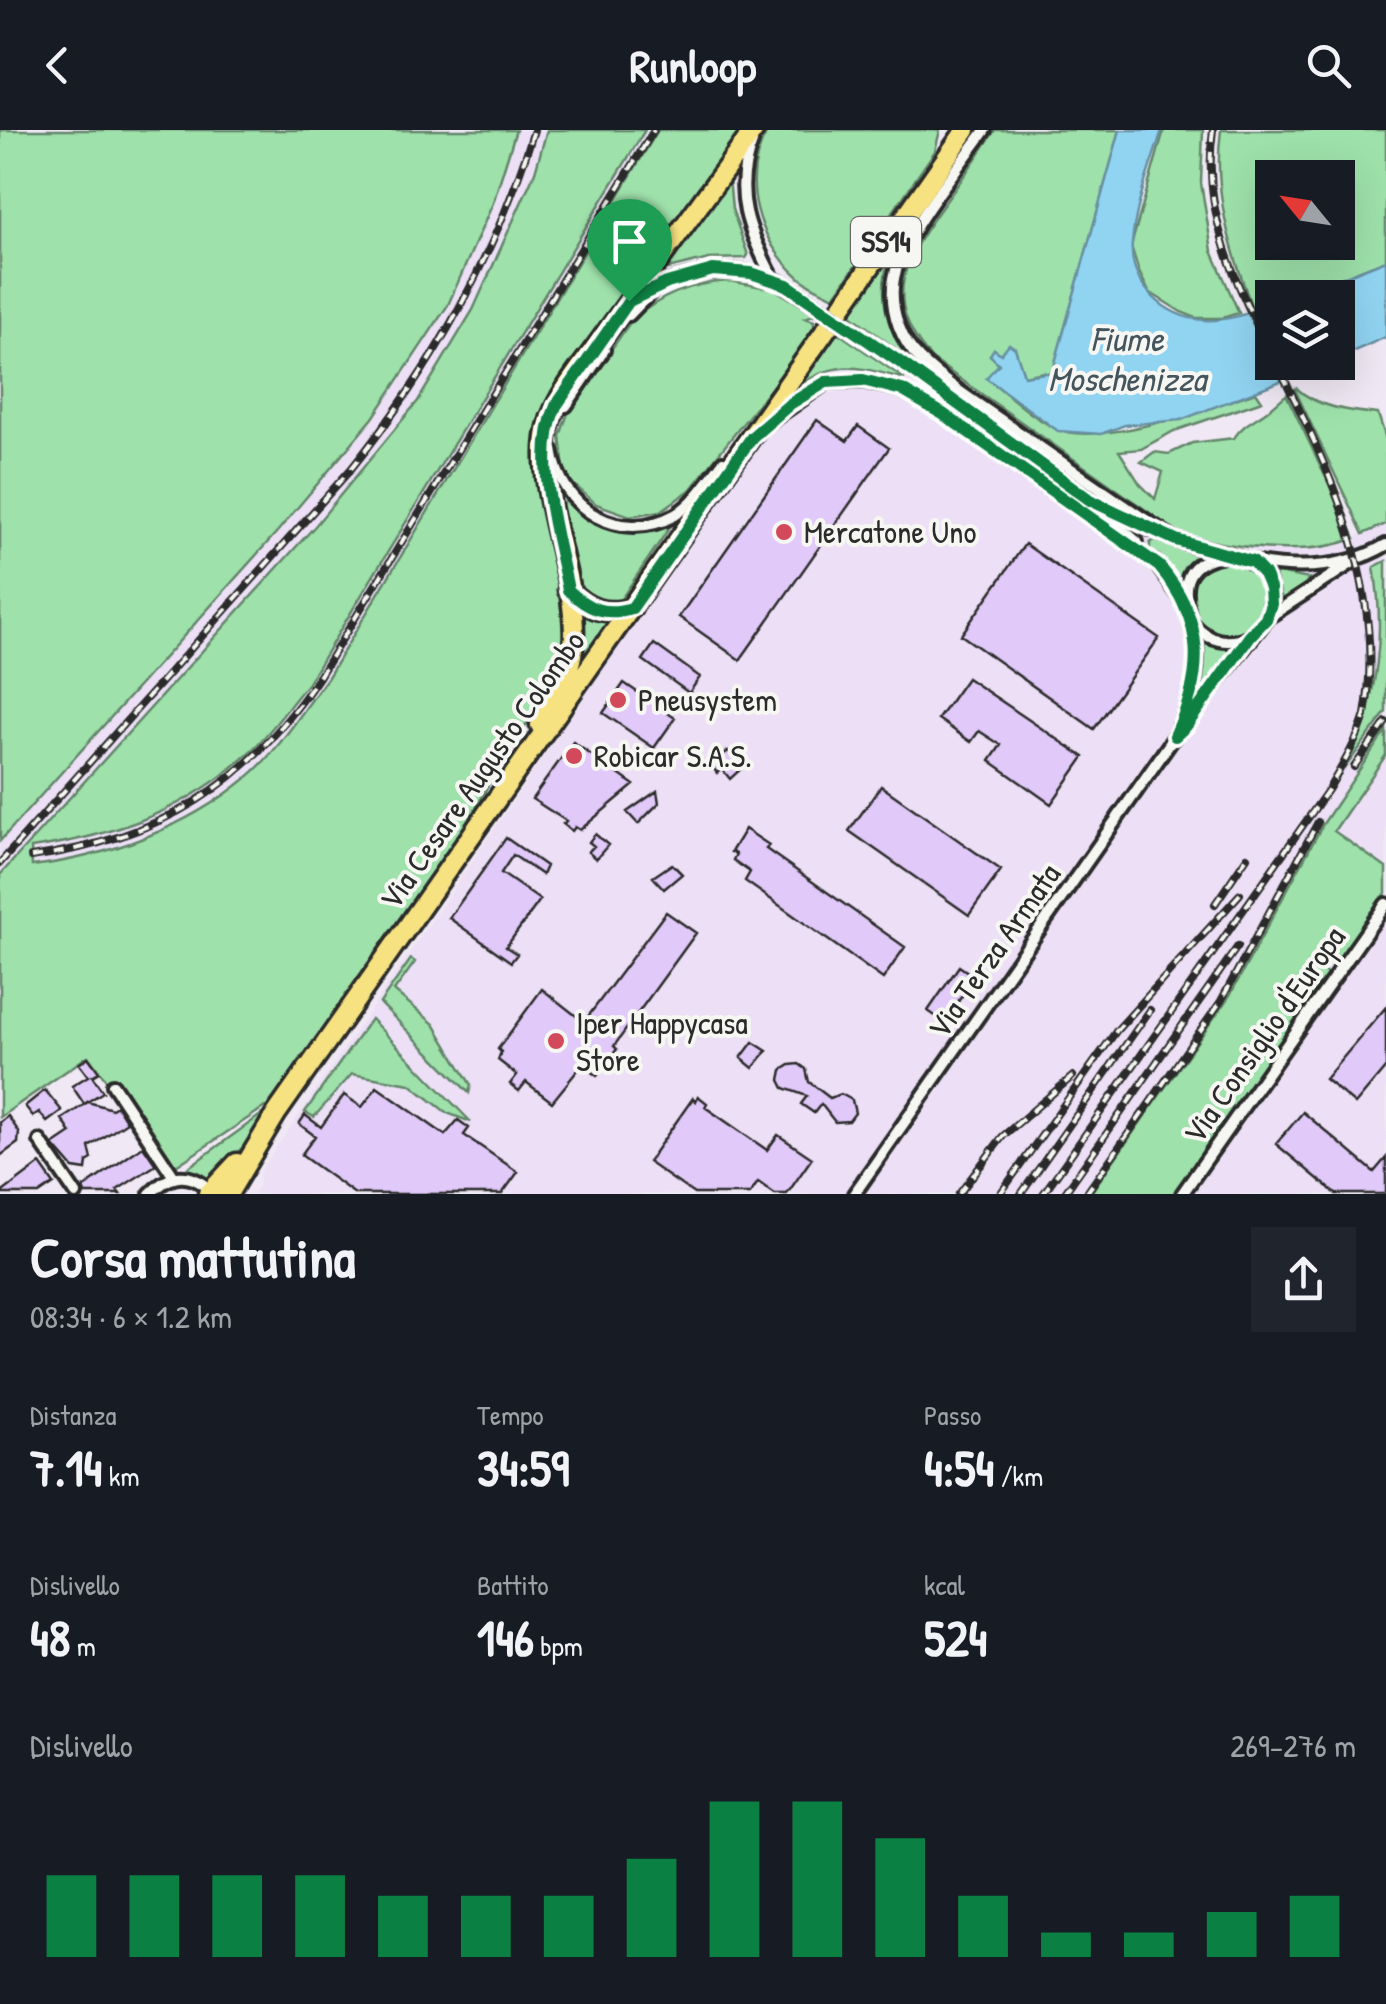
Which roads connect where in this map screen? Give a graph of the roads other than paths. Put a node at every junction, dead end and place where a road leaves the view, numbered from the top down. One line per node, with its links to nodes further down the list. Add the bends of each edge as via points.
1 (755, 130): 6 (street, via 742,196 751,235); 8 (main road)
2 (954, 130): 5 (main road)
3 (966, 130): 5 (main road, Via Cesare Augusto Colombo / SS14)
4 (986, 130): 12 (street, Via Terza Armata, via 898,261 893,298 902,334 916,356 955,388)
5 (949, 154): 9 (main road, Via Cesare Augusto Colombo / SS14)
6 (773, 278): 7 (street, Via Terza Armata, via 713,270); 11 (street, Via Terza Armata, bridge)
7 (656, 287): 8 (street, Via Terza Armata); 9 (street, via 630,313 558,418 556,472 578,505 623,526 676,514)
8 (629, 301): 18 (main road, via 548,424 548,475)
9 (766, 416): 10 (main road, Via Cesare Augusto Colombo)
10 (752, 437): 17 (street, Via Terza Armata, via 826,382 863,380 902,390); 20 (main road, Via Cesare Augusto Colombo)
11 (1090, 500): 12 (street, Via Terza Armata); 17 (street, Via Terza Armata)
12 (1176, 540): 14 (street, Via Terza Armata)
13 (1386, 546): 15 (street)
14 (1230, 554): 16 (street, Via Terza Armata); 19 (street, via 1192,573)
15 (1359, 558): 16 (street, via 1306,568); 21 (street)
16 (1253, 562): 21 (street, via 1270,588)
17 (1159, 566): 19 (street, Via Terza Armata)
18 (568, 590): 20 (main road, via 603,612); 25 (main road, via 573,637 567,672)
19 (1184, 602): 22 (street, Via Terza Armata)
20 (632, 608): 25 (main road, Via Cesare Augusto Colombo)
21 (1266, 619): 23 (street, Via Terza Armata)
22 (1192, 623): 23 (street, via 1224,642); 24 (street, Via Terza Armata, via 1195,682)
23 (1250, 636): 24 (street, Via Terza Armata)
24 (1175, 736): 35 (street, Via Terza Armata)
25 (511, 782): 29 (main road, Via Cesare Augusto Colombo)
26 (1386, 904): 36 (street, Via Consiglio d'Europa)
27 (113, 1085): 30 (street)
28 (40, 1141): 31 (street)
29 (252, 1150): 33 (main road, Via Cesare Augusto Colombo); 34 (main road, Via Cesare Augusto Colombo)
30 (174, 1178): 32 (street); 33 (street, via 198,1180)
31 (76, 1194)
32 (150, 1194)
33 (207, 1194)
34 (228, 1194)
35 (854, 1194)
36 (1182, 1194)

